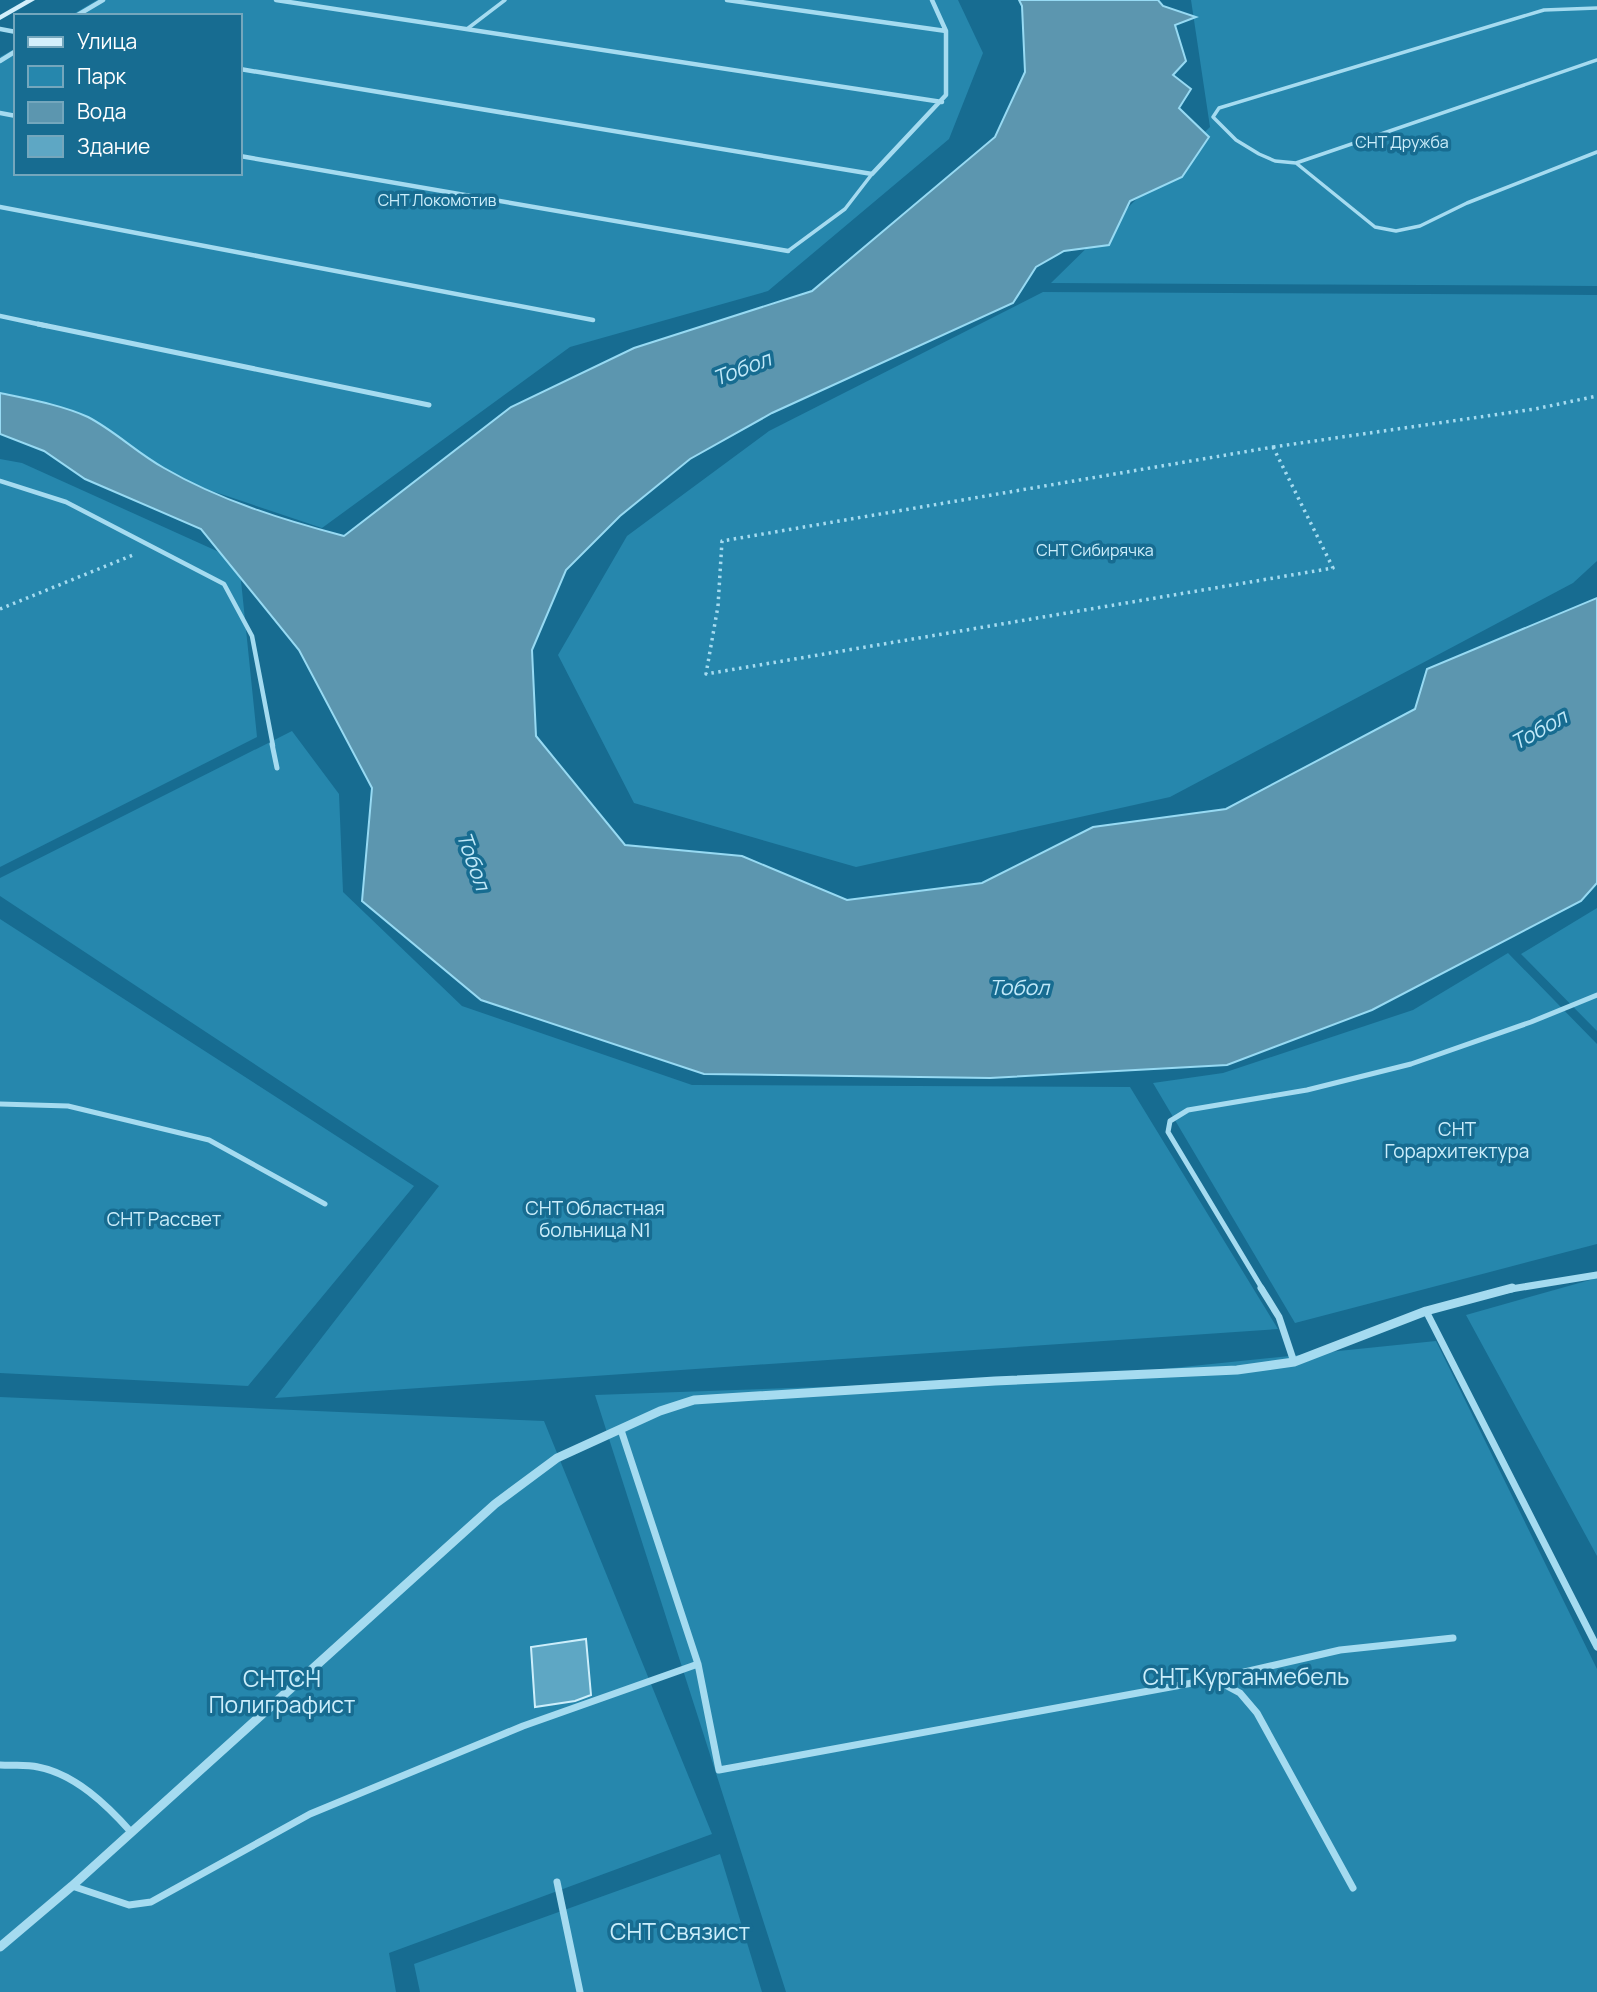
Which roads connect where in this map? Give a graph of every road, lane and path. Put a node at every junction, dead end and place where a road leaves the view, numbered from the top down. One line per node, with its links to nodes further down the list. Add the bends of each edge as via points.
1 (31, 0): 9 (main road)
2 (103, 0): 8 (street)
3 (276, 0): 10 (street)
4 (505, 0): 10 (lane)
5 (727, 0): 11 (street)
6 (932, 0): 11 (street)
7 (1597, 8): 17 (lane, via 1544,10 1214,112 1219,125 1236,140 1275,161)
8 (79, 14)
9 (0, 18)
10 (467, 29): 14 (street)
11 (946, 31): 14 (street, via 946,96)
12 (1597, 60): 17 (lane)
13 (242, 69): 18 (street)
14 (942, 102): 18 (street)
15 (1597, 152): 17 (lane, via 1420,226 1396,231 1375,227)
16 (242, 156): 20 (street)
17 (1296, 163)
18 (872, 174): 20 (lane, via 845,209)
19 (0, 207): 22 (street)
20 (788, 251)
21 (0, 316): 24 (street)
22 (593, 320)
23 (1597, 396): 25 (path)
24 (429, 405)
25 (1273, 447): 25 (path, via 722,541 718,606 706,674 1333,568)
26 (0, 481): 27 (lane, via 66,502)
27 (147, 543): 28 (path, via 130,557); 29 (lane, via 224,584 252,636)
28 (0, 609)
29 (277, 768)
30 (1597, 995): 35 (lane, via 1411,1064 1307,1090 1188,1110 1170,1121 1168,1132 1279,1317)
31 (0, 1104): 32 (lane, via 68,1106 209,1140)
32 (325, 1205)
33 (1597, 1275): 34 (street, via 1518,1286)
34 (1426, 1311): 35 (street); 38 (lane)
35 (1294, 1362): 36 (street, via 1237,1370 694,1400)
36 (621, 1430): 39 (lane); 42 (street, via 557,1458 495,1504)
37 (1453, 1638): 40 (lane, via 1340,1650)
38 (1597, 1647)
39 (698, 1664): 40 (lane, via 719,1770); 44 (lane, via 523,1726 310,1814 151,1902 130,1905)
40 (1214, 1679): 45 (lane, via 1240,1693 1257,1713)
41 (0, 1765): 42 (lane, via 42,1767 82,1788 114,1812)
42 (131, 1832): 44 (street)
43 (556, 1882): 47 (lane)
44 (72, 1886): 46 (street)
45 (1353, 1888)
46 (0, 1947)
47 (580, 1992)

